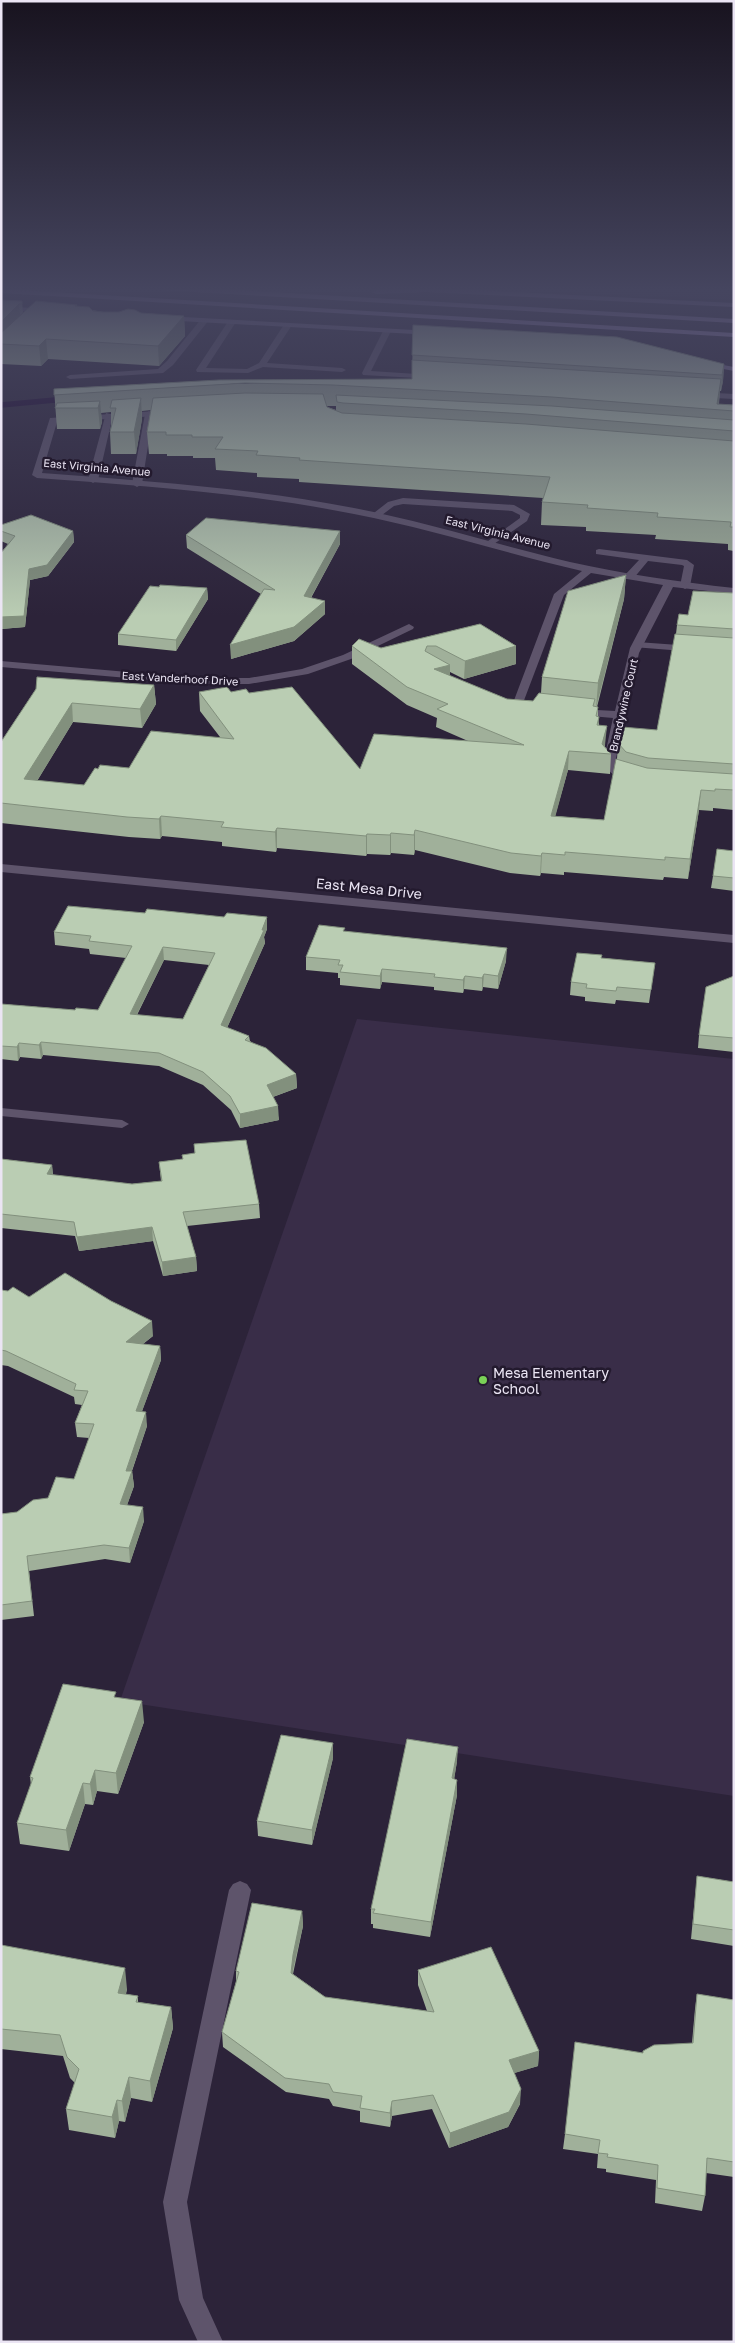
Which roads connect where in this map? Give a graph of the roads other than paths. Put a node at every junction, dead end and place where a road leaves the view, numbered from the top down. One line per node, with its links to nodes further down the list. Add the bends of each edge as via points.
1 (180, 412): 2 (street, East Virginia Avenue)
2 (149, 414): 3 (street, East Virginia Avenue); 5 (street)
3 (109, 415): 4 (street); 4 (street, East Virginia Avenue, via 53,420 37,475)
4 (93, 480): 5 (street, East Virginia Avenue)
5 (137, 484): 6 (street, East Virginia Avenue, via 276,499)
6 (375, 516): 7 (street, East Virginia Avenue); 7 (street, via 403,500 514,508 525,514 524,519)
7 (491, 543): 10 (street, East Virginia Avenue)
8 (599, 552): 9 (street)
9 (646, 558): 11 (street); 13 (street, via 689,565)
10 (590, 569): 11 (street, East Virginia Avenue); 19 (street, via 559,594)
11 (629, 577): 12 (street, East Virginia Avenue)
12 (669, 584): 13 (street, East Virginia Avenue); 16 (street, Brandywine Court, via 662,604)
13 (685, 586): 14 (street, East Virginia Avenue)
14 (734, 591)
15 (409, 627): 18 (street, East Vanderhoof Drive, via 339,660 304,672 250,681 197,681)
16 (637, 645): 17 (street); 21 (street, Brandywine Court)
17 (734, 652)
18 (1, 664)
19 (518, 703)
20 (566, 710): 21 (street)
21 (620, 715): 22 (street, Brandywine Court, via 609,764 620,775)
22 (646, 782)
23 (1, 868): 24 (street, East Mesa Drive)
24 (734, 939)
25 (1, 1112): 26 (street)
26 (122, 1124)
27 (240, 1890): 28 (street, via 175,2202 191,2300)
28 (211, 2342)

